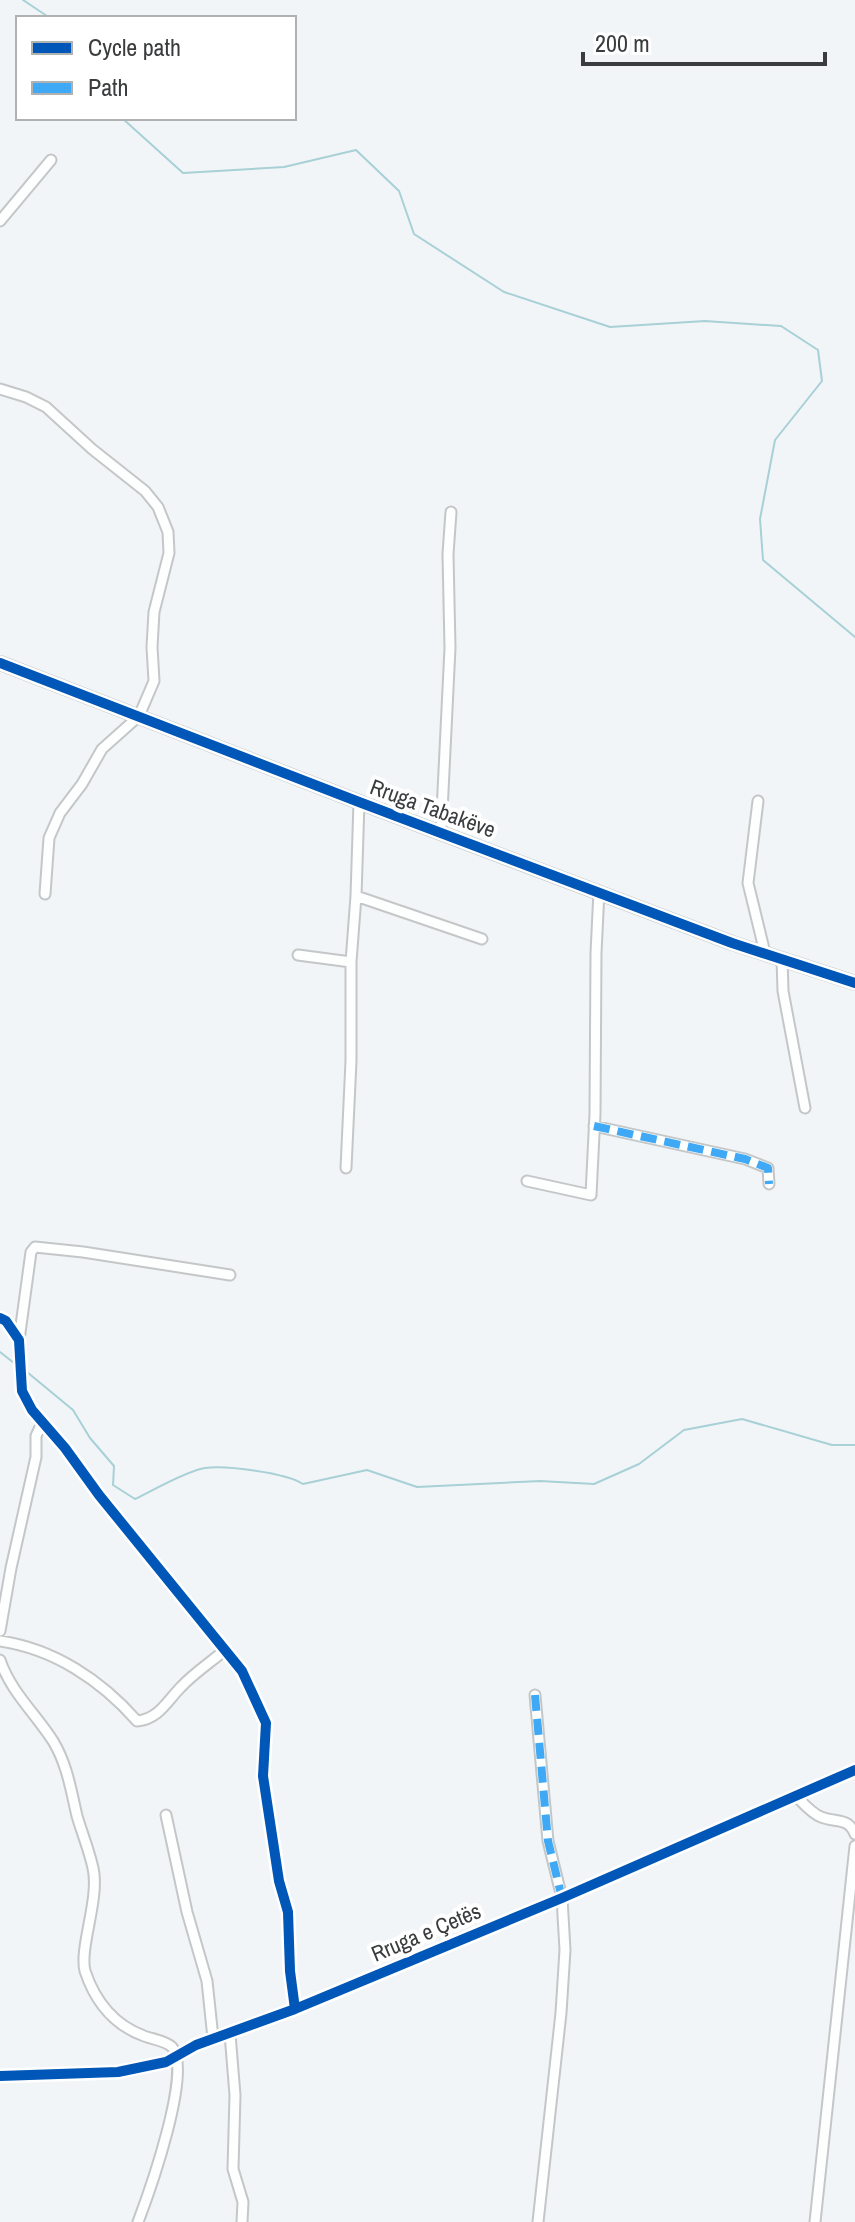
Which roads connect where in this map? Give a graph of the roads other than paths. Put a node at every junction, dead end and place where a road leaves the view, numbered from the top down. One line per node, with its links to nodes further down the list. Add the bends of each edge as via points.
1 (51, 160): 2 (street)
2 (0, 221)
3 (0, 389): 6 (street, via 46,407 158,507 169,553 154,612 154,681)
4 (451, 512): 9 (street)
5 (0, 663): 6 (street, Rruga Tabakëve)
6 (139, 716): 8 (street, Rruga Tabakëve); 11 (street, via 102,749 60,813 49,838)
7 (758, 801): 14 (street, via 748,883)
8 (359, 802): 9 (street, Rruga Tabakëve); 12 (street)
9 (441, 832): 10 (street, Rruga Tabakëve)
10 (599, 891): 14 (street, Rruga Tabakëve); 20 (street)
11 (45, 894)
12 (356, 896): 13 (street); 17 (street)
13 (482, 939)
14 (765, 953): 16 (street, Rruga Tabakëve)
15 (298, 955): 17 (street)
16 (782, 958): 18 (street, Rruga Tabakëve); 19 (street, via 783,991)
17 (351, 962): 21 (street)
18 (855, 983)
19 (805, 1108)
20 (594, 1126): 22 (street, via 591,1195); 23 (street, via 745,1159 768,1168)
21 (346, 1168)
22 (527, 1181)
23 (769, 1184)
24 (230, 1275): 26 (street, via 35,1247)
25 (0, 1318): 26 (street)
26 (19, 1340): 27 (street, via 22,1391)
27 (42, 1423): 28 (street); 30 (street)
28 (0, 1631)
29 (0, 1641): 30 (street, via 67,1662 120,1701 137,1721 159,1713)
30 (225, 1650): 39 (street, via 242,1671 266,1723 263,1776 288,1912)
31 (0, 1660): 42 (street, via 6,1678 53,1741 69,1775 94,1872 84,1968 101,2005 117,2021 170,2044)
32 (535, 1695): 38 (street, via 548,1841)
33 (855, 1770): 34 (street, Rruga e Çetës)
34 (795, 1795): 36 (street, via 818,1816 844,1821); 38 (street, Rruga e Çetës)
35 (166, 1815): 41 (street, via 207,1981)
36 (855, 1834)
37 (855, 1846): 47 (street)
38 (562, 1898): 39 (street, Rruga e Çetës); 46 (street, via 561,2013)
39 (295, 2009): 40 (street, Rruga e Çetës)
40 (230, 2034): 41 (street, Rruga e Çetës); 45 (street, via 233,2169 243,2202)
41 (213, 2038): 42 (street, Rruga e Çetës)
42 (177, 2056): 43 (street, Rruga e Çetës, via 118,2072); 44 (street, via 164,2144)
43 (0, 2076)
44 (138, 2222)
45 (242, 2222)
46 (538, 2222)
47 (815, 2222)

